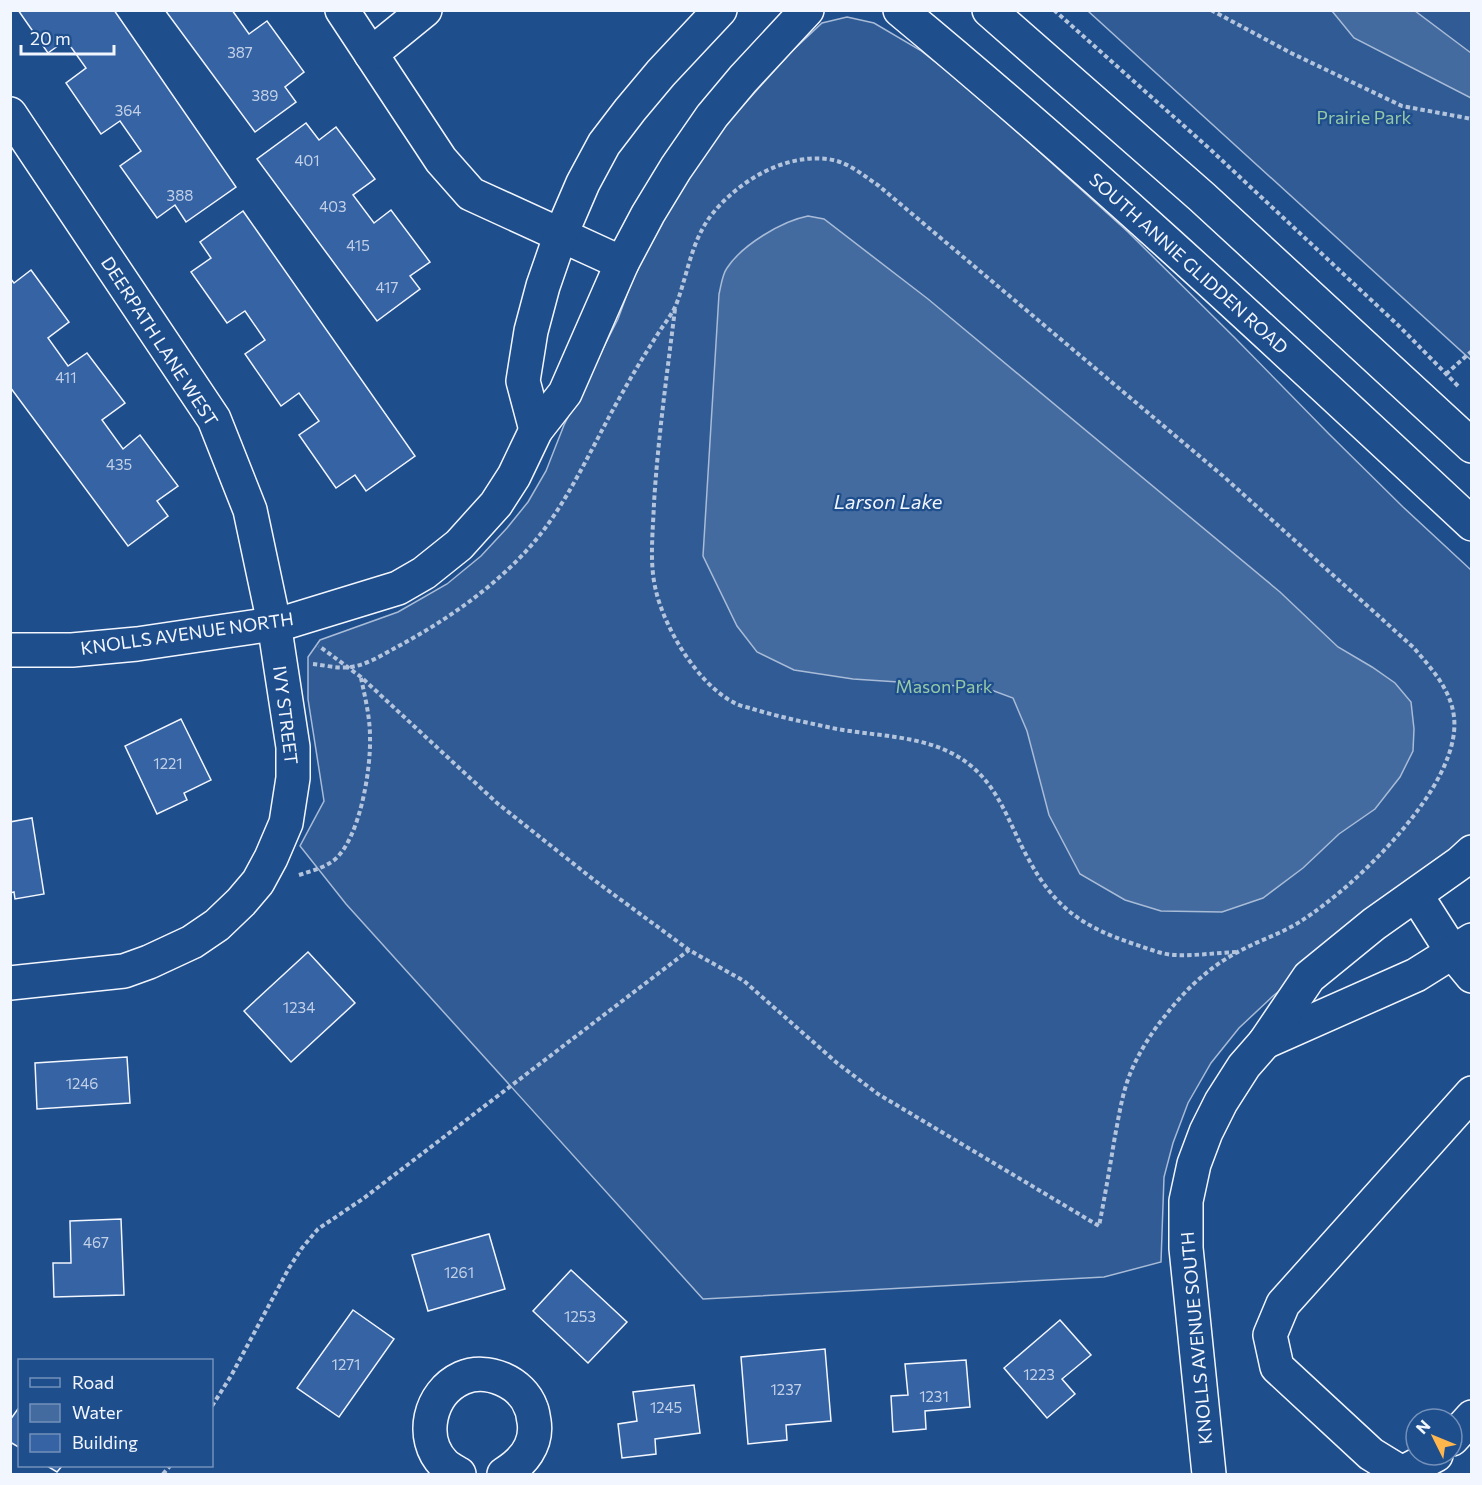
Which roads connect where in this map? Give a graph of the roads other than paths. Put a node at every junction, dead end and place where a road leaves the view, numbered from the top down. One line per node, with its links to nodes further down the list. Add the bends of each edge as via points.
1 (342, 10): 7 (street)
2 (425, 10): 7 (street)
3 (720, 10): 9 (street, via 655,80 604,144)
4 (807, 10): 10 (street, KNOLLS AVENUE NORTH, via 705,124 659,195)
5 (900, 10): 13 (street, SOUTH ANNIE GLIDDEN ROAD, via 1163,237)
6 (988, 10): 12 (street, via 1194,190)
7 (371, 54): 9 (street, via 441,160 471,194)
8 (10, 114): 14 (street, DEERPATH LANE WEST, via 213,419 250,510)
9 (561, 234): 10 (street); 11 (street, via 531,331 523,381)
10 (622, 263): 11 (street, KNOLLS AVENUE NORTH, via 565,393)
11 (536, 430): 14 (street, KNOLLS AVENUE NORTH, via 496,504 459,545 424,573 398,588)
12 (1472, 446)
13 (1472, 524)
14 (280, 622): 15 (street, KNOLLS AVENUE NORTH, via 137,644); 19 (street, IVY STREET, via 279,660 293,747 293,778 286,823 258,882 217,925 149,962 124,971)
15 (10, 650)
16 (1472, 852): 17 (street, KNOLLS AVENUE SOUTH)
17 (1416, 895): 18 (street); 20 (street, KNOLLS AVENUE SOUTH, via 1309,977)
18 (1466, 956): 20 (street, KNOLLS AVENUE SOUTH)
19 (10, 983)
20 (1265, 1042): 25 (street, KNOLLS AVENUE SOUTH, via 1244,1066 1206,1132 1186,1201 1189,1287)
21 (1472, 1093): 22 (street, via 1283,1304 1270,1335 1277,1367 1371,1454 1402,1473)
22 (1413, 1467)
23 (459, 1474): 24 (street, via 444,1464 433,1447 429,1426 433,1407 445,1389 462,1378 482,1374 502,1378 520,1390 531,1407 535,1427 531,1448 519,1465)
24 (504, 1474)
25 (1209, 1474)

